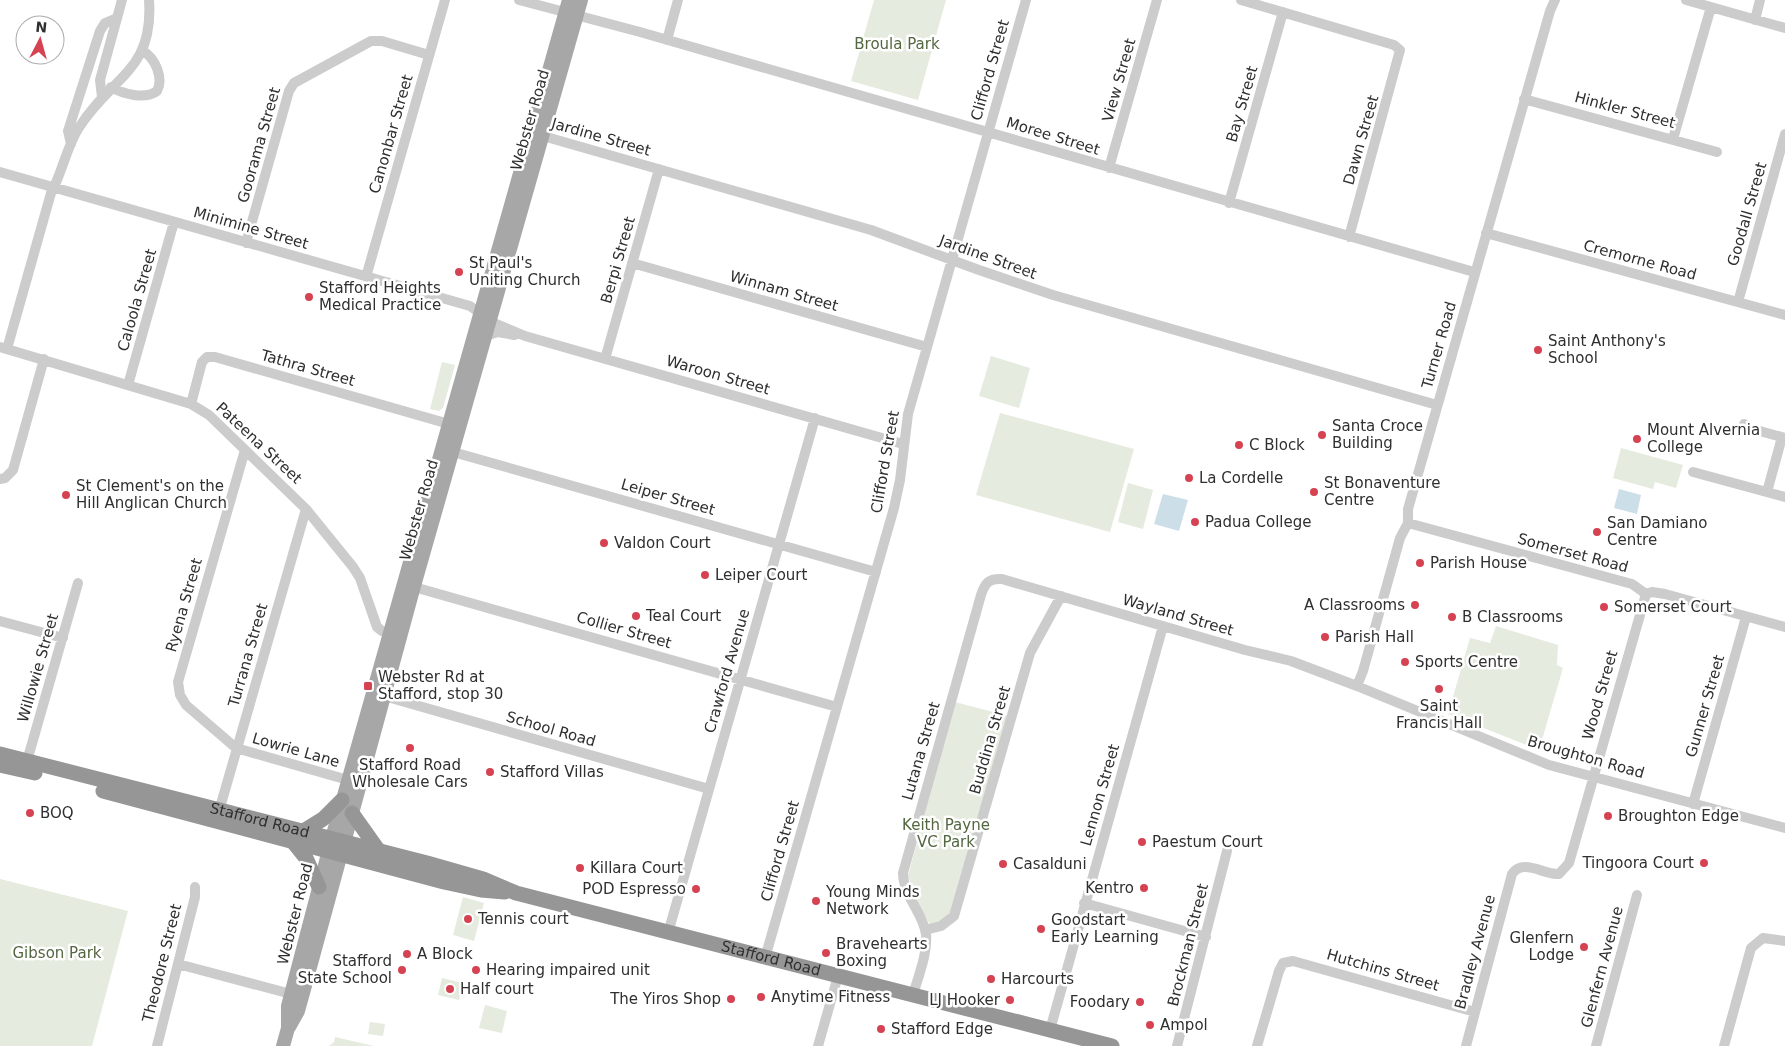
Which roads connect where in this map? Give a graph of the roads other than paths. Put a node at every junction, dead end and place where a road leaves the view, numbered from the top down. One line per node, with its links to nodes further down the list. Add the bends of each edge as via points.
1 (122, 0): 18 (street)
2 (149, 0): 22 (street, via 150,25)
3 (446, 0): 23 (street, Canonbar Street)
4 (519, 0): 15 (street, Moree Street)
5 (581, 0): 15 (main road, Webster Road)
6 (678, 0): 21 (street)
7 (1026, 0): 27 (street, Clifford Street)
8 (1156, 0): 33 (street, View Street)
9 (1241, 0): 17 (street)
10 (1551, 0): 16 (street, Turner Road)
11 (1555, 0): 16 (street, Turner Road)
12 (1686, 0): 14 (street)
13 (1760, 0): 19 (street)
14 (1711, 7): 19 (street); 30 (street)
15 (570, 9): 21 (street, Moree Street); 28 (main road, Webster Road)
16 (1550, 11): 26 (street, Turner Road)
17 (1283, 12): 37 (street, Bay Street); 40 (street, Dawn Street, via 1394,45 1400,50)
18 (117, 18): 25 (street, via 100,80); 31 (street, via 105,23 100,31 68,131)
19 (1754, 20): 20 (street)
20 (1785, 28)
21 (667, 40): 27 (street, Moree Street)
22 (143, 52): 24 (street); 24 (street, via 155,62 160,80 157,91 145,96)
23 (430, 55): 41 (street, Goorama Street, via 375,40 294,83); 45 (street, Canonbar Street)
24 (111, 87): 25 (street)
25 (102, 97): 31 (street)
26 (1524, 99): 30 (street, Hinkler Street); 39 (street, Turner Road)
27 (988, 132): 33 (street, Moree Street); 42 (street, Clifford Street)
28 (537, 134): 34 (street, Jardine Street); 48 (main road, Webster Road)
29 (1785, 134): 46 (street, Goodall Street)
30 (1673, 139): 32 (street, Hinkler Street)
31 (70, 144): 36 (street)
32 (1717, 152)
33 (1109, 168): 37 (street, Moree Street)
34 (659, 169): 42 (street, Jardine Street, via 878,233); 43 (street, Berpi Street)
35 (0, 172): 36 (street, Minimine Street)
36 (54, 188): 38 (street, Minimine Street); 52 (street)
37 (1229, 203): 40 (street, Moree Street)
38 (174, 222): 41 (street, Minimine Street); 55 (street, Caloola Street)
39 (1486, 233): 44 (street, Turner Road); 46 (street, Cremorne Road)
40 (1349, 237): 44 (street, Moree Street)
41 (246, 243): 45 (street, Minimine Street)
42 (952, 260): 51 (street, Clifford Street); 57 (street, Jardine Street, via 1053,295)
43 (632, 263): 51 (street, Winnam Street); 54 (street, Berpi Street)
44 (1474, 272): 57 (street, Turner Road)
45 (366, 277): 48 (street, Minimine Street, via 470,306)
46 (1738, 302): 47 (street, Cremorne Road)
47 (1785, 315)
48 (484, 316): 49 (main road, Webster Road); 50 (street, Waroon Street); 59 (main road, Webster Road)
49 (485, 336): 50 (street, Waroon Street, via 498,332); 64 (main road, Webster Road)
50 (524, 336): 54 (street, Waroon Street)
51 (927, 347): 62 (street, Clifford Street)
52 (3, 348): 53 (street, Pateena Street)
53 (44, 359): 55 (street, Pateena Street); 66 (street, via 13,470)
54 (605, 359): 58 (street, Waroon Street)
55 (128, 385): 56 (street, Pateena Street)
56 (191, 404): 59 (street, Tathra Street, via 202,362 207,357 215,357); 63 (street, Pateena Street, via 209,415)
57 (1437, 406): 70 (street, Turner Road, via 1408,509)
58 (815, 418): 62 (street, Waroon Street); 71 (street, Crawford Avenue)
59 (449, 424): 75 (main road, Webster Road)
60 (1744, 424): 61 (street)
61 (1784, 438): 67 (street)
62 (903, 444): 72 (street, Clifford Street, via 898,492)
63 (245, 450): 69 (street, Pateena Street); 88 (street, Ryena Street, via 178,682 186,705)
64 (453, 452): 71 (street, Leiper Street); 75 (main road, Webster Road)
65 (1693, 472): 67 (street)
66 (2, 479)
67 (1767, 492): 68 (street)
68 (1785, 497)
69 (306, 509): 82 (street, Pateena Street, via 360,578 379,630); 88 (street, Turrana Street)
70 (1408, 523): 76 (street, Somerset Road, via 1632,584); 85 (street, Turner Road, via 1400,538)
71 (779, 544): 72 (street, Leiper Street); 84 (street, Crawford Avenue)
72 (876, 572): 87 (street, Clifford Street)
73 (989, 580): 77 (street, Wayland Street, via 1002,579); 110 (street, Lutana Street, via 981,595 903,873 905,889)
74 (78, 583): 83 (street, Willowie Street)
75 (409, 585): 82 (main road, Webster Road); 84 (street, Collier Street)
76 (1646, 594): 78 (street, Somerset Road, via 1657,592); 92 (street, Wood Street)
77 (1061, 596): 80 (street, Wayland Street); 110 (street, Buddina Street, via 1030,653 954,916 941,926)
78 (1746, 616): 81 (street, Somerset Road); 96 (street, Gunner Street)
79 (0, 621): 83 (street)
80 (1163, 626): 85 (street, Wayland Street, via 1291,661); 109 (street, Lennon Street)
81 (1785, 627)
82 (395, 635): 86 (main road, Webster Road); 93 (main road, Webster Road)
83 (63, 638): 90 (street, Willowie Street)
84 (740, 679): 87 (street, Collier Street); 94 (street, Crawford Avenue)
85 (1357, 686): 92 (street, Broughton Road, via 1535,760)
86 (384, 696): 94 (street, School Road); 98 (main road, Webster Road)
87 (837, 707): 114 (street, Clifford Street)
88 (236, 748): 93 (street, Lowrie Lane); 97 (street, Turrana Street)
89 (0, 754): 90 (highway, Stafford Road)
90 (28, 761): 97 (highway, Stafford Road)
91 (0, 765): 100 (highway, Stafford Road)
92 (1593, 776): 96 (street, Broughton Road); 104 (street, Wood Street, via 1565,870 1556,874 1528,867)
93 (348, 780): 95 (main road, Webster Road)
94 (709, 789): 111 (street, Crawford Avenue)
95 (342, 800): 100 (highway); 101 (main road, Webster Road)
96 (1693, 804): 99 (street, Broughton Road)
97 (219, 811): 100 (highway, Stafford Road)
98 (352, 813): 101 (main road, Webster Road); 102 (highway)
99 (1785, 828)
100 (298, 838): 101 (highway, Stafford Road); 106 (highway)
101 (336, 847): 102 (highway, Stafford Road); 106 (main road, Webster Road); 107 (highway, Stafford Road, via 480,890); 117 (main road, Webster Road)
102 (379, 850): 107 (highway, Stafford Road, via 483,879)
103 (1227, 851): 112 (street, Brockman Street)
104 (1517, 868): 119 (street, Bradley Avenue, via 1512,874)
105 (195, 887): 115 (street, Theodore Street)
106 (319, 887): 117 (main road, Webster Road)
107 (516, 893): 111 (highway, Stafford Road)
108 (1637, 895): 128 (street, Glenfern Avenue)
109 (1084, 903): 112 (street); 120 (street, Lennon Street)
110 (925, 930): 118 (street, via 925,950)
111 (668, 933): 114 (highway, Stafford Road)
112 (1206, 937): 125 (street, Brockman Street)
113 (1785, 941): 129 (street, via 1768,937 1750,950)
114 (765, 958): 116 (highway, Stafford Road)
115 (178, 964): 117 (street); 121 (street, Theodore Street)
116 (838, 976): 118 (highway, Stafford Road); 123 (street)
117 (297, 993): 122 (main road, Webster Road, via 298,1011 288,1028)
118 (913, 995): 120 (highway, Stafford Road)
119 (1475, 1012): 126 (street, Hutchins Street, via 1293,961 1283,963); 127 (street, Bradley Avenue)
120 (1050, 1030): 124 (highway, Stafford Road)
121 (157, 1046)
122 (284, 1046)
123 (818, 1046)
124 (1112, 1046)
125 (1176, 1046)
126 (1257, 1046)
127 (1466, 1046)
128 (1596, 1046)
129 (1724, 1046)

